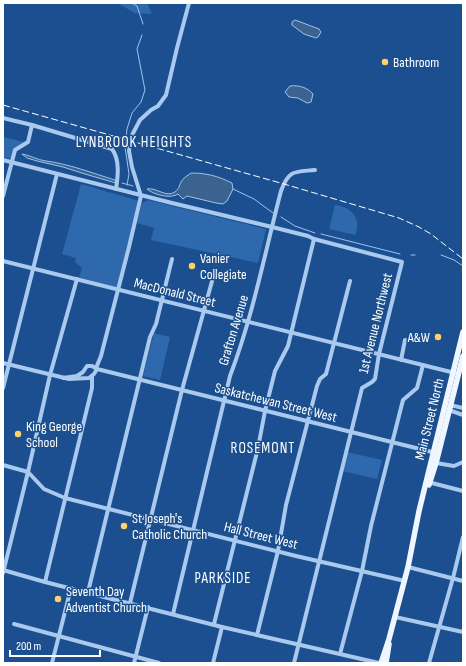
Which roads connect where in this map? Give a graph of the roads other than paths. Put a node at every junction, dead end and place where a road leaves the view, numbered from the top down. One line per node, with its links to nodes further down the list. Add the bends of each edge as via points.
1 (189, 3): 10 (street, via 166,95 158,106 140,120 131,138 129,155)
2 (3, 118): 3 (street)
3 (32, 125): 5 (street, via 28,142 15,150); 8 (street, via 112,149 118,171)
4 (3, 160): 5 (street)
5 (12, 162): 7 (street); 9 (street)
6 (315, 170): 11 (street, Grafton Avenue, via 294,172 287,177 281,190)
7 (57, 174): 8 (street); 15 (street)
8 (116, 189): 10 (street)
9 (3, 196)
10 (141, 196): 11 (street); 19 (street)
11 (272, 227): 12 (street, via 308,236); 22 (street, Grafton Avenue)
12 (314, 240): 24 (street); 27 (street, 1st Avenue Northwest, via 402,262)
13 (172, 259): 20 (street)
14 (3, 261): 15 (street, MacDonald Street)
15 (33, 268): 17 (street, MacDonald Street); 31 (street)
16 (214, 274): 21 (street)
17 (77, 279): 19 (street, MacDonald Street); 36 (street)
18 (350, 281): 26 (street)
19 (118, 290): 20 (street, MacDonald Street); 33 (street)
20 (161, 300): 21 (street, MacDonald Street); 39 (street)
21 (204, 311): 22 (street, MacDonald Street); 42 (street)
22 (247, 322): 24 (street, MacDonald Street); 43 (street, Grafton Avenue)
23 (463, 332): 35 (main road, Main Street North)
24 (292, 333): 26 (street, MacDonald Street); 46 (street, via 275,371)
25 (405, 340): 29 (street)
26 (334, 343): 27 (street, MacDonald Street); 48 (street, via 326,374 320,378 317,386)
27 (379, 354): 29 (street, MacDonald Street); 49 (street, 1st Avenue Northwest, via 375,378 362,388)
28 (463, 356): 35 (main road, Main Street North)
29 (401, 360): 32 (street, MacDonald Street)
30 (3, 363): 31 (street)
31 (9, 364): 36 (street); 40 (street)
32 (423, 365): 35 (street, MacDonald Street); 50 (street, via 417,388 403,400)
33 (95, 370): 34 (street, via 87,366); 38 (street); 39 (street, Saskatchewan Street West); 41 (street)
34 (83, 372): 37 (street); 38 (street)
35 (455, 373): 44 (main road, Main Street North); 51 (main road, Main Street North)
36 (50, 375): 37 (street); 55 (street)
37 (63, 378): 38 (street)
38 (86, 378): 41 (street)
39 (140, 379): 42 (street, Saskatchewan Street West); 59 (street)
40 (3, 388)
41 (92, 388): 58 (street)
42 (182, 390): 43 (street, Saskatchewan Street West); 60 (street)
43 (225, 401): 46 (street, Saskatchewan Street West); 61 (street, Grafton Avenue)
44 (450, 407): 45 (street); 47 (street); 51 (main road, Main Street North)
45 (463, 408)
46 (265, 411): 48 (street, Saskatchewan Street West); 63 (street)
47 (463, 415)
48 (308, 421): 49 (street, Saskatchewan Street West); 64 (street, via 286,505)
49 (352, 432): 50 (street, Saskatchewan Street West); 65 (street, 1st Avenue Northwest)
50 (392, 442): 51 (street, Saskatchewan Street West); 68 (street)
51 (436, 453): 53 (main road, Main Street North); 56 (main road, Main Street North)
52 (463, 462): 53 (street, via 454,466)
53 (436, 463): 56 (main road, Main Street North)
54 (3, 465): 55 (street)
55 (28, 472): 58 (street, Hall Street West, via 44,489); 67 (street)
56 (428, 481): 57 (street); 66 (main road, Main Street North)
57 (463, 491)
58 (66, 498): 59 (street, Hall Street West); 72 (street)
59 (108, 509): 60 (street, Hall Street West); 74 (street)
60 (150, 519): 61 (street, Hall Street West); 75 (street)
61 (193, 530): 63 (street, Hall Street West); 77 (street, Grafton Avenue)
62 (463, 537): 69 (street)
63 (235, 540): 64 (street, Hall Street West); 80 (street)
64 (278, 551): 65 (street, Hall Street West); 84 (street)
65 (319, 561): 68 (street, Hall Street West); 87 (street, 1st Avenue Northwest)
66 (408, 567): 69 (street); 70 (main road, Main Street North)
67 (3, 571): 72 (street)
68 (362, 571): 70 (street, Hall Street West); 88 (street)
69 (453, 578): 71 (street); 81 (street)
70 (405, 581): 78 (main road, Main Street North)
71 (463, 581)
72 (45, 582): 73 (street)
73 (71, 588): 74 (street); 85 (street)
74 (88, 592): 75 (street)
75 (130, 603): 76 (street)
76 (148, 607): 77 (street); 89 (street)
77 (173, 614): 80 (street)
78 (395, 617): 81 (street); 86 (main road, Main Street North)
79 (14, 624): 85 (street)
80 (214, 624): 82 (street)
81 (439, 626): 83 (street); 97 (street)
82 (222, 627): 84 (street); 93 (street)
83 (463, 632)
84 (257, 635): 87 (street)
85 (59, 636): 89 (street); 90 (street)
86 (389, 639): 95 (main road, Main Street North); 96 (main road, Main Street North)
87 (298, 645): 88 (street); 94 (street, 1st Avenue Northwest)
88 (340, 654): 95 (street)
89 (135, 657): 91 (street); 92 (street)
90 (52, 663)
91 (134, 663)
92 (159, 663)
93 (213, 663)
94 (294, 663)
95 (380, 663)
96 (386, 663)
97 (429, 663)

